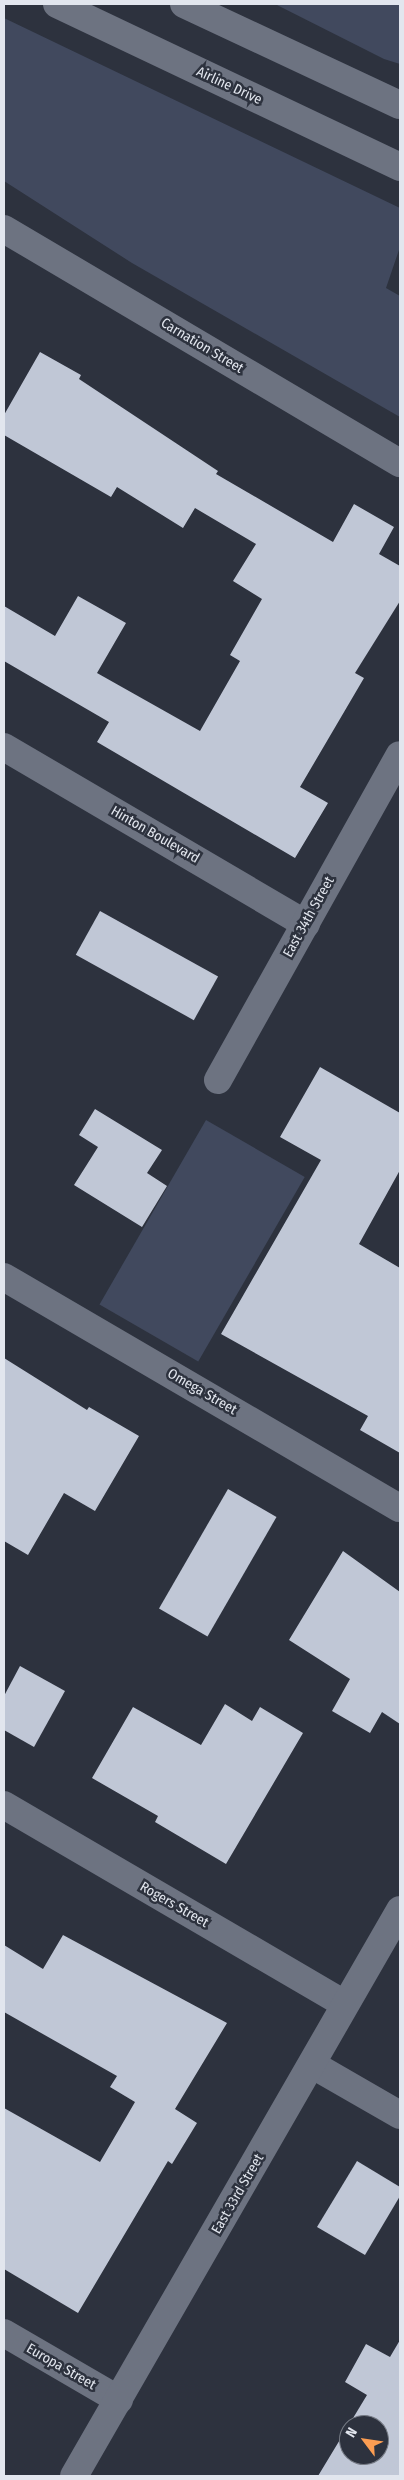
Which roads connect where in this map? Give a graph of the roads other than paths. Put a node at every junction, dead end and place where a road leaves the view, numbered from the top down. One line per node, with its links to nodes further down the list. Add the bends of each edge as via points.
1 (57, 4): 4 (street, Airline Drive)
2 (184, 4): 3 (street)
3 (400, 105)
4 (400, 167)
5 (4, 229): 6 (street, Carnation Street)
6 (400, 463)
7 (4, 747): 9 (street, Hinton Boulevard)
8 (400, 755): 9 (street, East 34th Street)
9 (306, 924): 10 (street, East 34th Street)
10 (218, 1080)
11 (4, 1276): 12 (street, Omega Street)
12 (400, 1508)
13 (4, 1805): 15 (street, Rogers Street)
14 (400, 1910): 15 (street, East 33rd Street)
15 (344, 2004): 16 (street, East 33rd Street)
16 (314, 2065): 17 (street); 19 (street, East 33rd Street)
17 (400, 2115)
18 (4, 2333): 19 (street, Europa Street)
19 (119, 2400): 20 (street, East 33rd Street)
20 (74, 2476)

